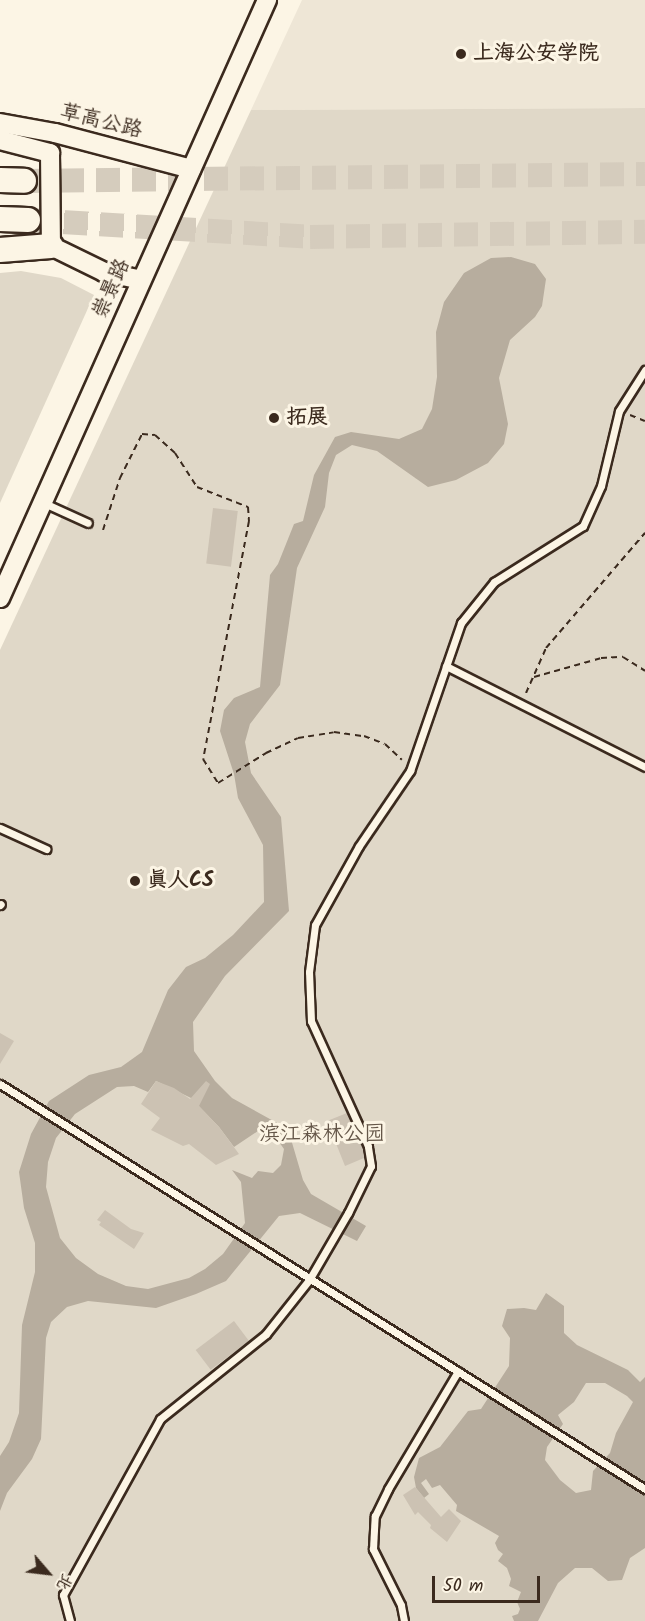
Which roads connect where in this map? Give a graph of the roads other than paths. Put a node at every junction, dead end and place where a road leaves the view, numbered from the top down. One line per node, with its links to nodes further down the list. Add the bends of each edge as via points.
1 (267, 0): 6 (street, 崇景路)
2 (0, 123): 3 (street, 草高公路)
3 (55, 133): 5 (street); 6 (street, 草高公路)
4 (0, 140): 5 (street, 草高公路)
5 (50, 153): 11 (street, 草高公路)
6 (191, 168): 13 (street, 崇景路)
7 (0, 180): 8 (highway)
8 (24, 181)
9 (0, 219): 10 (highway)
10 (28, 220)
11 (51, 246): 12 (highway); 13 (street, via 104,272)
12 (0, 250)
13 (141, 280): 15 (street, 崇景路)
14 (645, 370): 18 (lane, via 619,411 601,486 583,526 494,582 461,623)
15 (42, 502): 16 (lane); 17 (street, 崇景路)
16 (88, 523)
17 (0, 598)
18 (446, 666): 19 (lane); 23 (lane, via 411,768 359,846 315,925 309,972 311,1022 368,1146 371,1166)
19 (645, 767)
20 (0, 828): 21 (lane)
21 (46, 849)
22 (0, 1084): 23 (lane)
23 (309, 1280): 24 (lane); 26 (lane, via 266,1334 160,1419 63,1595)
24 (458, 1371): 25 (lane); 27 (lane, via 375,1516 373,1549 402,1605)
25 (645, 1489)
26 (70, 1621)
27 (404, 1621)

